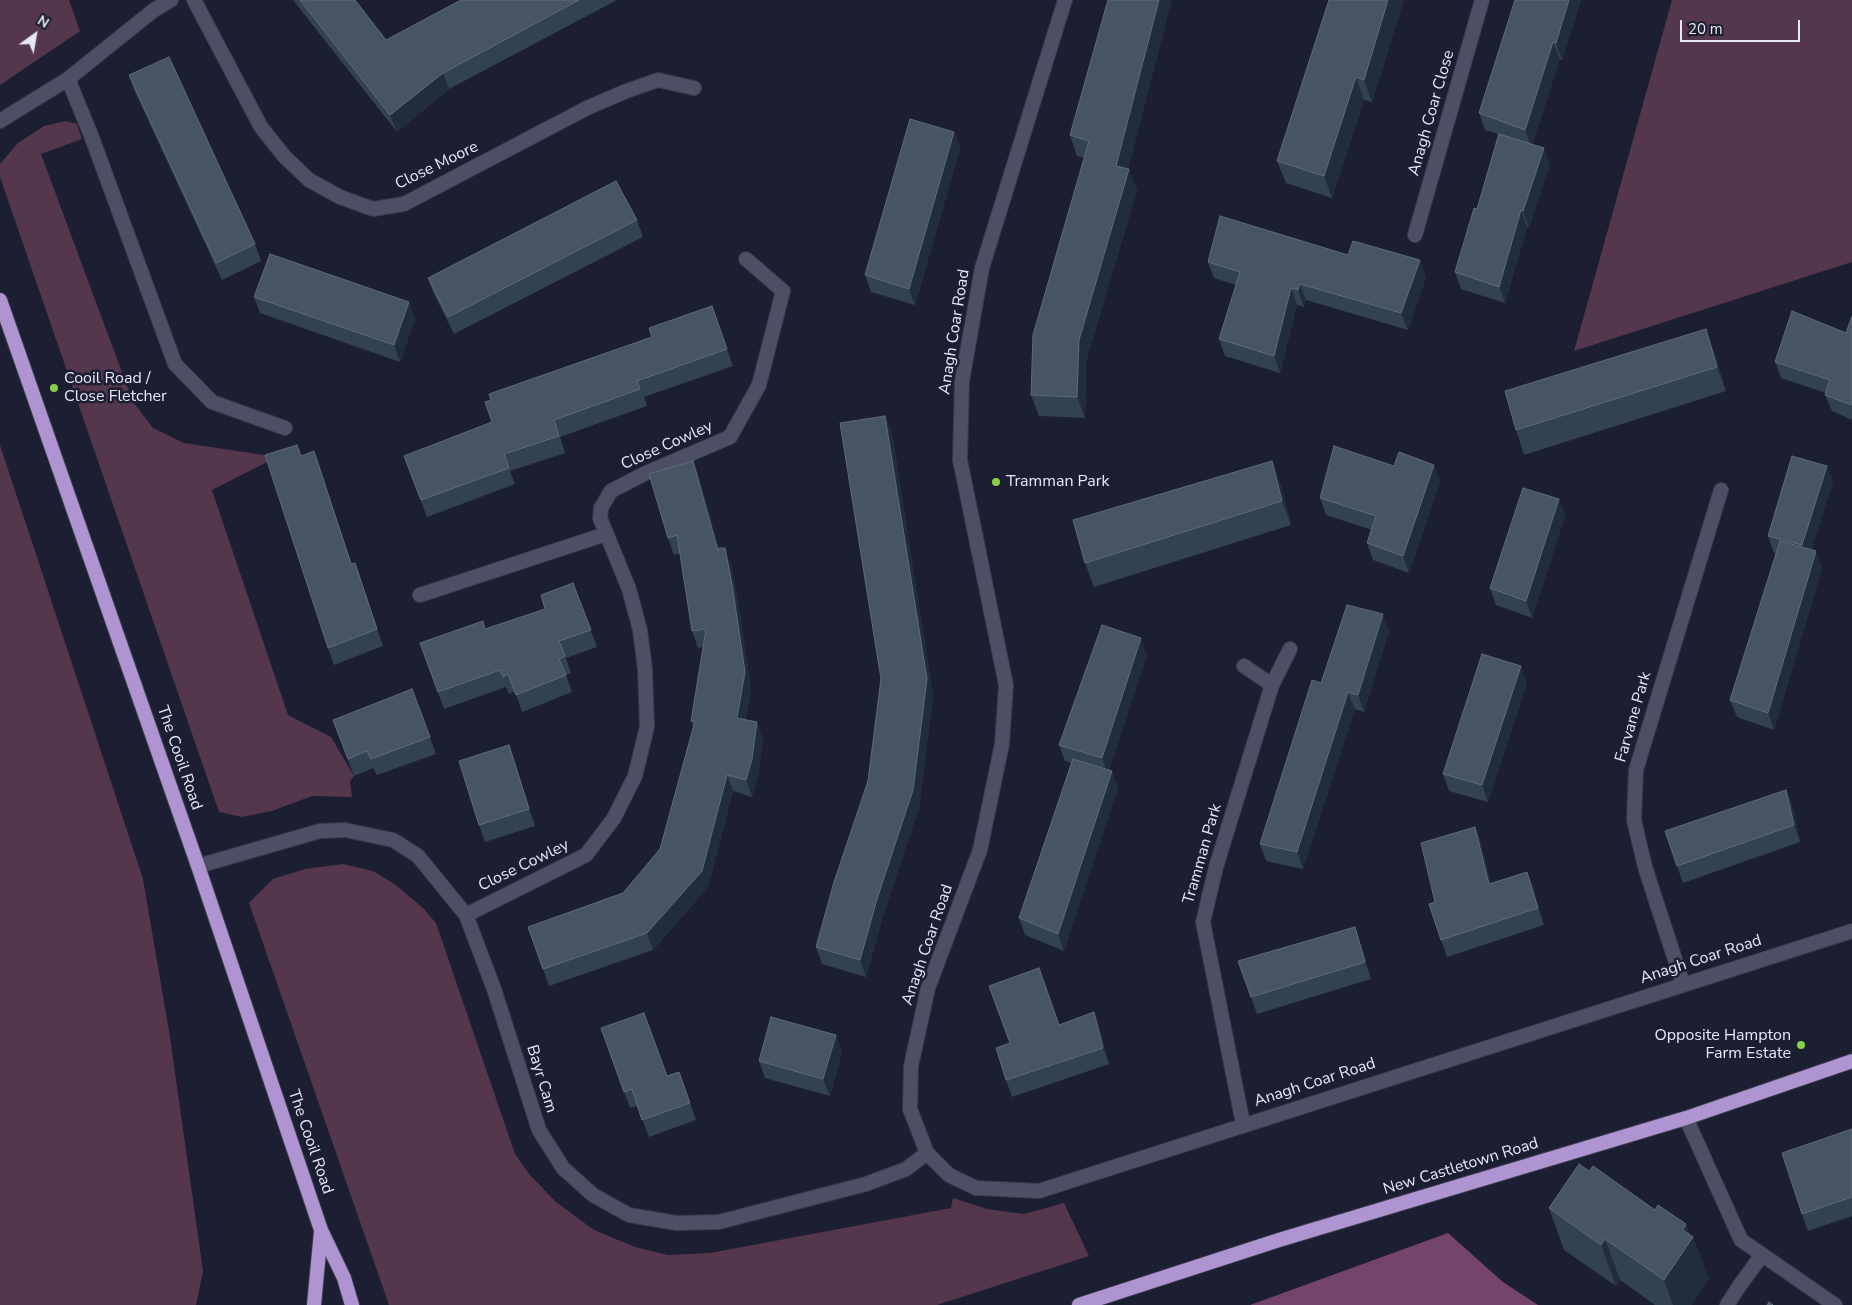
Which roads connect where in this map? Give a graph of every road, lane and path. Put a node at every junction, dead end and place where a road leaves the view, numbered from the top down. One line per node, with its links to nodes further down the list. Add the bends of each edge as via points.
1 (171, 0): 5 (street)
2 (194, 0): 6 (street, Close Moore, via 261,127 284,156 309,180 340,197 373,209 404,204 587,108 624,92 658,80)
3 (1065, 0): 25 (street, Anagh Coar Road, via 982,268 962,381 960,460 1006,686 1002,744 980,850 928,988 911,1066 910,1109)
4 (1482, 0): 8 (street, Anagh Coar Close)
5 (68, 79): 7 (street); 11 (street, via 175,364 212,402)
6 (694, 88)
7 (0, 121)
8 (1415, 235)
9 (746, 259): 13 (street, Close Cowley, via 783,290 759,385 730,437 611,491 601,508 600,518)
10 (0, 300): 18 (highway, The Cooil Road)
11 (285, 428)
12 (1721, 490): 21 (street, Farvane Park, via 1636,770 1634,820 1645,867)
13 (606, 534): 14 (street); 19 (street, Close Cowley, via 629,589 640,630 645,669 647,726 635,776 614,818 586,855)
14 (420, 595)
15 (1290, 649): 17 (street, Tramman Park)
16 (1244, 666): 17 (street)
17 (1272, 685): 24 (street, Tramman Park, via 1202,922)
18 (198, 866): 19 (street, Bayr Cam, via 297,836 345,830 393,840 418,856); 26 (highway, The Cooil Road)
19 (466, 914): 25 (street, Bayr Cam, via 494,989 539,1130 562,1168 593,1195 629,1215 677,1223 719,1222 866,1184 906,1169)
20 (1852, 931): 21 (street, Anagh Coar Road)
21 (1682, 984): 24 (street, Anagh Coar Road)
22 (1852, 1062): 23 (highway, New Castletown Road)
23 (1686, 1118): 27 (street, via 1741,1240); 30 (highway, New Castletown Road, via 1279,1240)
24 (1243, 1124): 25 (street, Anagh Coar Road, via 1039,1191 976,1188 950,1175)
25 (927, 1153)
26 (321, 1230): 28 (highway, The Cooil Road); 29 (highway, The Cooil Road, via 344,1278)
27 (1762, 1255): 31 (street); 32 (street)
28 (314, 1305)
29 (352, 1305)
30 (1079, 1305)
31 (1727, 1305)
32 (1835, 1305)

